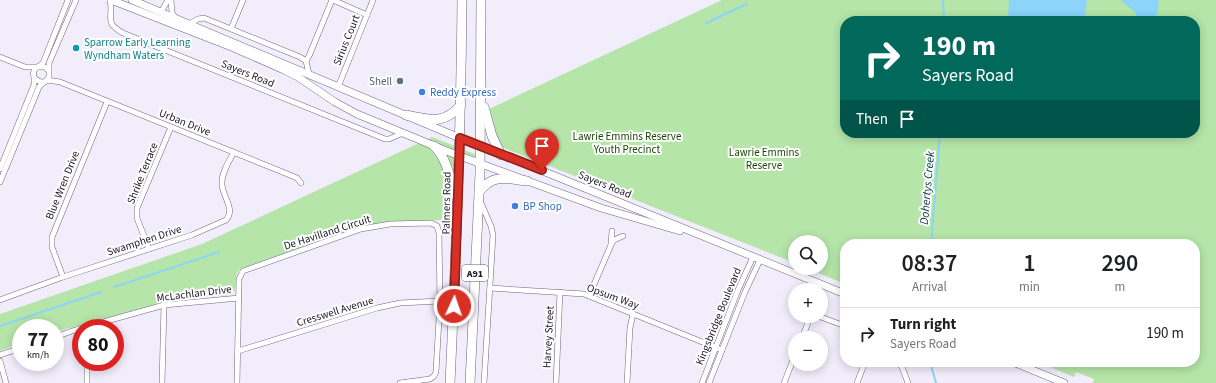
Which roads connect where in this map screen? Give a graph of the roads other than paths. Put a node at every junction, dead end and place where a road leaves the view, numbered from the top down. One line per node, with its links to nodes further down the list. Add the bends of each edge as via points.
1 (68, 0): 20 (street, via 44,61)
2 (76, 0): 21 (street, via 49,62)
3 (110, 0): 12 (main road, Sayers Road); 32 (street, Sayers Road, via 110,22 113,28 123,33 385,139)
4 (132, 0): 12 (main road, Sayers Road)
5 (168, 0): 12 (street)
6 (171, 0): 14 (street)
7 (243, 0): 16 (street)
8 (333, 0): 13 (street); 18 (street)
9 (373, 0): 13 (street, Sirius Court)
10 (462, 0): 29 (highway, Palmers Road / A91)
11 (481, 0): 27 (highway, A91)
12 (160, 15): 14 (main road, Sayers Road); 32 (main road, Sayers Road, via 284,70 357,114)
13 (367, 16): 26 (street, Sirius Court)
14 (175, 18): 15 (main road, Sayers Road)
15 (190, 24): 16 (street, via 204,18); 22 (main road, Sayers Road)
16 (231, 29): 18 (street)
17 (0, 57): 19 (street)
18 (306, 61): 22 (street)
19 (20, 65): 20 (street); 23 (street)
20 (39, 67): 21 (street); 23 (street, via 34,71)
21 (49, 70): 24 (street, via 50,76); 25 (street, Urban Drive)
22 (309, 74): 26 (main road, Sayers Road)
23 (34, 77): 24 (street, via 38,81); 40 (street, via 32,91)
24 (46, 81): 25 (street, Urban Drive); 41 (street, via 39,87)
25 (60, 82): 28 (street, Urban Drive)
26 (338, 87): 30 (main road, Sayers Road)
27 (481, 96): 35 (highway, A91); 37 (highway, via 492,136)
28 (107, 102): 31 (street, Urban Drive); 52 (street, Blue Wren Drive, via 52,237 52,247)
29 (461, 106): 30 (highway, via 448,118 439,120); 33 (highway, Palmers Road / A91)
30 (406, 116): 33 (main road, Sayers Road)
31 (171, 127): 36 (street, Urban Drive); 50 (street, Shrike Terrace, via 137,208 136,215)
32 (403, 133): 34 (main road, Sayers Road)
33 (460, 138): 35 (main road, Sayers Road); 38 (highway, Palmers Road / A91)
34 (434, 146): 38 (main road, Sayers Road); 45 (highway, via 442,156)
35 (481, 147): 37 (main road, Sayers Road); 39 (highway, A91)
36 (234, 152): 43 (street, Urban Drive, via 290,175); 50 (street, Swamphen Drive, via 222,183 229,208 228,218 192,235)
37 (501, 155): 48 (main road, Sayers Road)
38 (459, 156): 39 (main road, Sayers Road); 45 (highway, Palmers Road / A91)
39 (480, 164): 42 (main road, Sayers Road); 44 (highway, A91)
40 (0, 169)
41 (0, 182)
42 (527, 182): 44 (highway, via 495,179 486,184); 48 (main road, Sayers Road, via 607,210)
43 (301, 183)
44 (479, 195): 54 (street, via 493,234); 85 (highway, A91)
45 (458, 202): 84 (highway, Palmers Road / A91)
46 (612, 231): 49 (street)
47 (623, 236): 49 (street, via 614,240)
48 (716, 242): 51 (main road, Sayers Road)
49 (611, 245): 58 (street)
50 (149, 249): 52 (street, Swamphen Drive)
51 (756, 258): 53 (street, Kingsbridge Boulevard); 55 (street, Kingsbridge Boulevard); 57 (main road, Sayers Road)
52 (63, 277): 60 (street, Swamphen Drive)
53 (741, 285): 55 (street); 67 (street, Kingsbridge Boulevard)
54 (490, 288): 56 (street, Opsum Way); 86 (street)
55 (747, 288): 68 (street, Kingsbridge Boulevard)
56 (560, 292): 58 (street, Opsum Way); 87 (street, Harvey Street)
57 (840, 292)
58 (589, 296): 63 (street, Opsum Way)
59 (239, 298): 61 (street, De Havilland Circuit, via 239,276 246,269 361,229 390,224 428,223 437,226 439,232); 62 (street, McLachlan Drive); 70 (street, De Havilland Circuit)
60 (0, 300)
61 (440, 301): 70 (street, Cresswell Avenue, via 400,303 377,308); 78 (street, De Havilland Circuit, via 435,374 432,378)
62 (164, 305): 64 (street, McLachlan Drive); 81 (street)
63 (634, 314): 67 (street, Opsum Way); 88 (street, via 630,328)
64 (115, 319)
65 (828, 320): 66 (street)
66 (840, 324)
67 (715, 347): 68 (street, Opsum Way); 89 (street, Kingsbridge Boulevard)
68 (722, 350): 90 (street, Kingsbridge Boulevard)
69 (12, 351): 71 (street)
70 (238, 351): 82 (street, De Havilland Circuit)
71 (0, 355)
72 (0, 361): 79 (street)
73 (863, 367): 92 (street)
74 (902, 367): 93 (street)
75 (1025, 367): 94 (main road)
76 (87, 371): 80 (street)
77 (789, 371): 91 (street)
78 (419, 382): 83 (street)
79 (6, 383)
80 (87, 383)
81 (162, 383)
82 (237, 383)
83 (400, 383)
84 (450, 383)
85 (470, 383)
86 (484, 383)
87 (556, 383)
88 (627, 383)
89 (702, 383)
90 (709, 383)
91 (784, 383)
92 (857, 383)
93 (908, 383)
94 (1064, 383)

